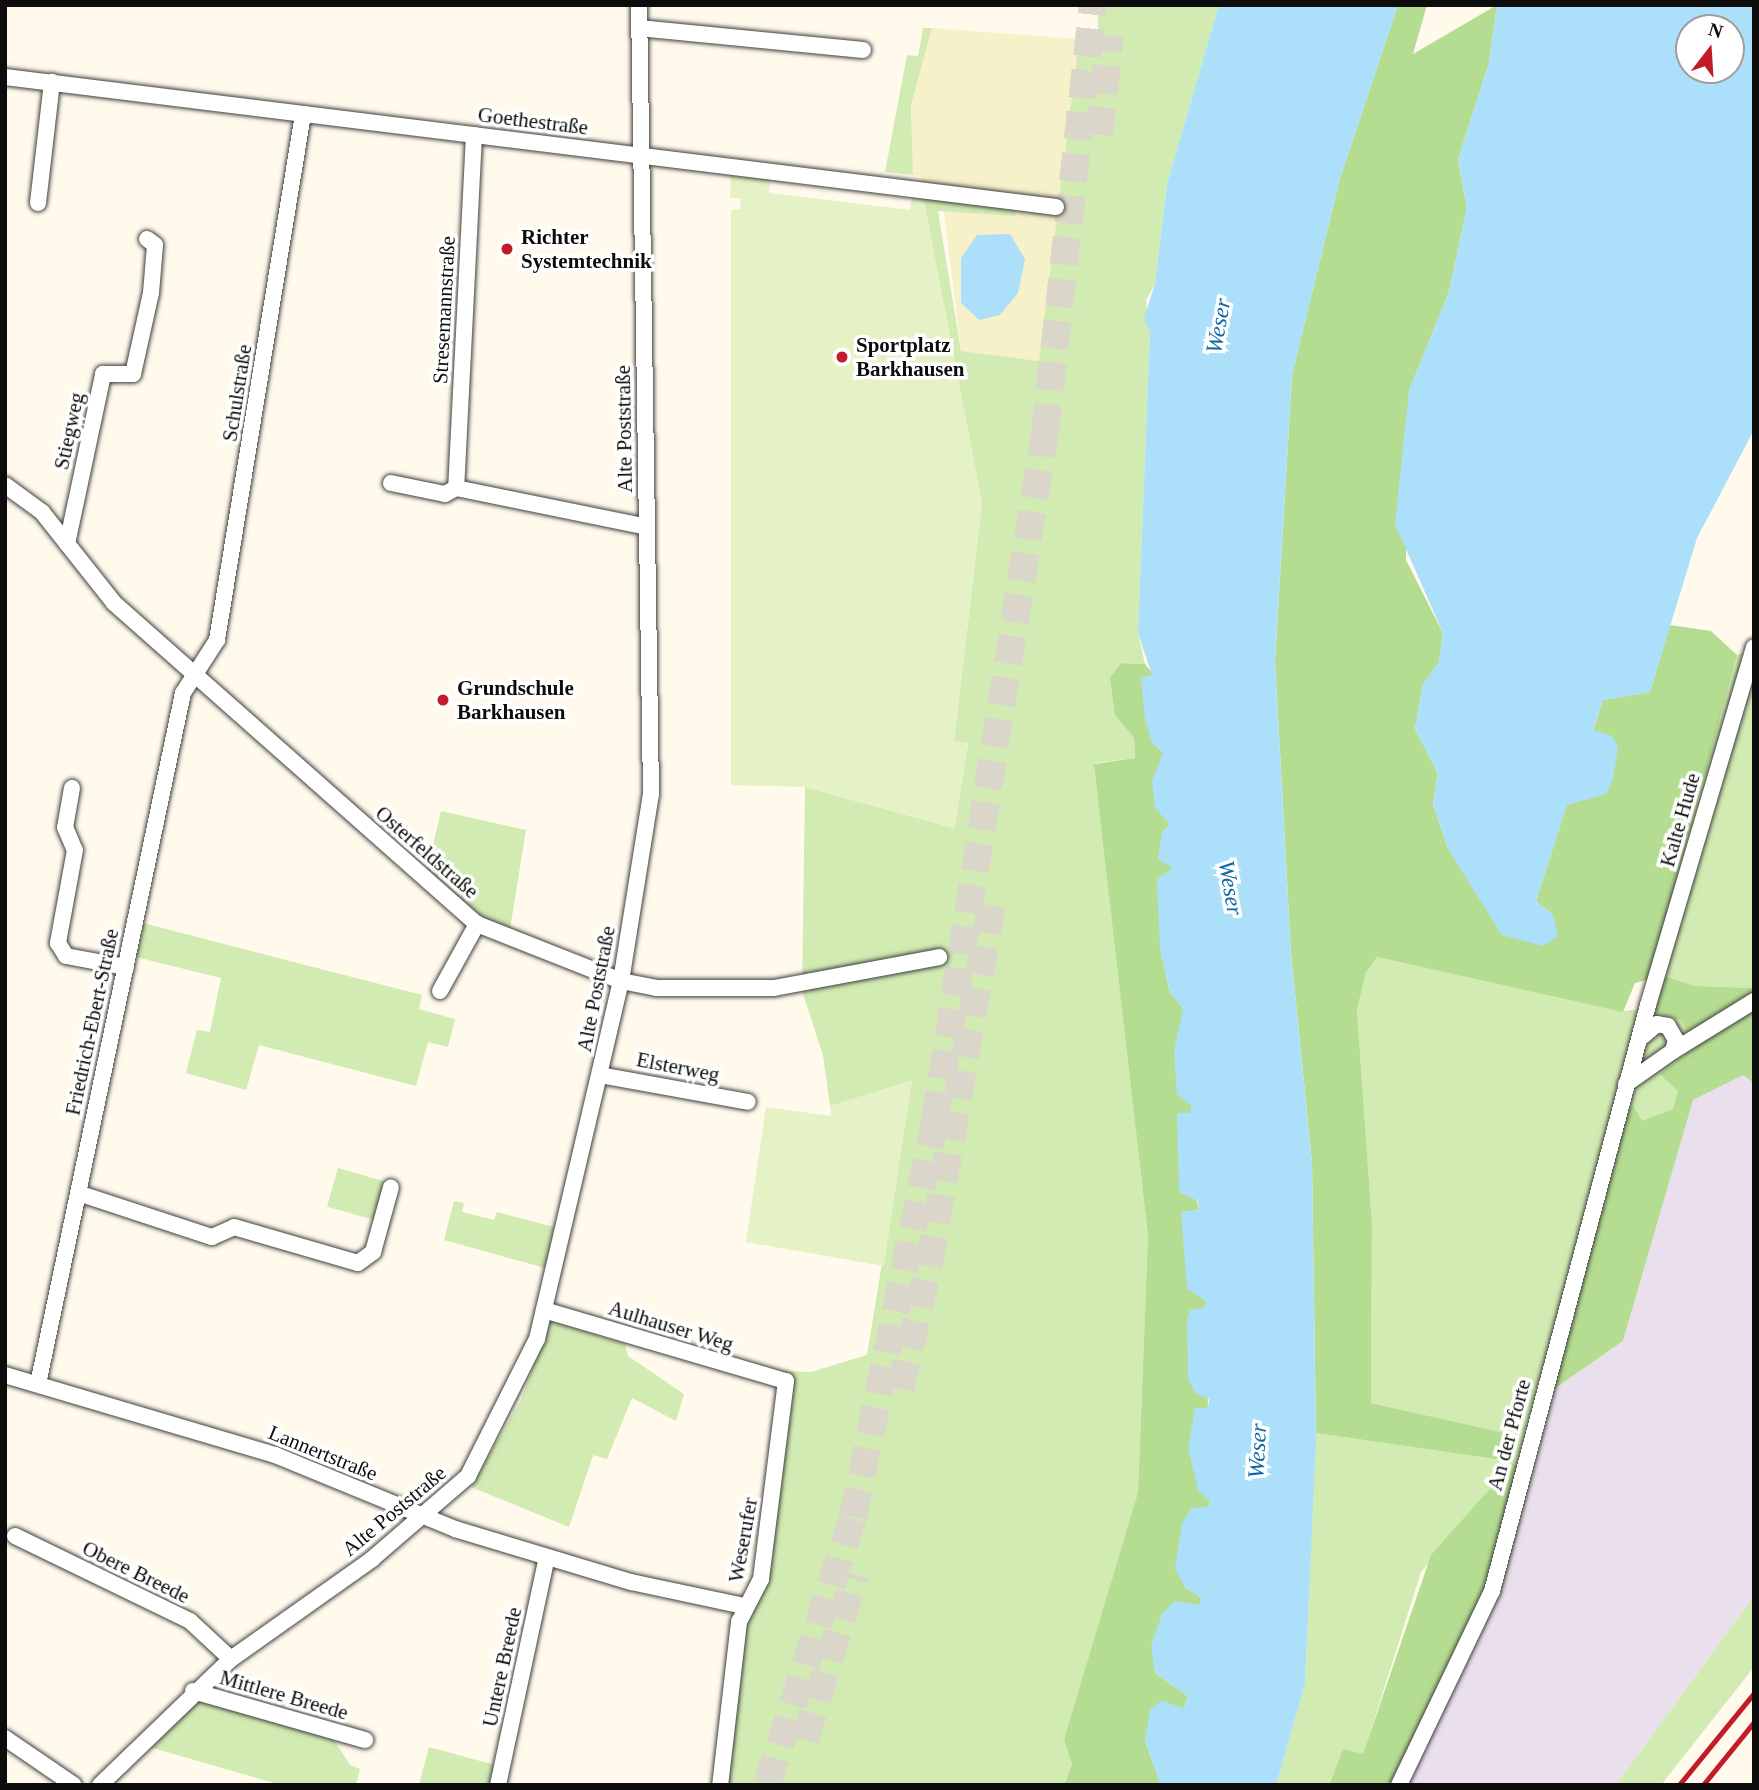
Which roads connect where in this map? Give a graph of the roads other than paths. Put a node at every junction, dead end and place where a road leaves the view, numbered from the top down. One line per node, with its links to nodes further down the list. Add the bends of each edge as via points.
1 (639, 5): 2 (street, Alte Poststraße)
2 (639, 28): 3 (street); 8 (street, Alte Poststraße)
3 (863, 50)
4 (5, 76): 5 (street, Goethestraße)
5 (52, 82): 6 (street, Goethestraße); 9 (street)
6 (303, 114): 7 (street, Goethestraße); 18 (street, Schulstraße, via 217,640)
7 (474, 135): 8 (street, Goethestraße); 14 (street, Stresemannstraße)
8 (642, 155): 10 (street, Goethestraße); 15 (street, Alte Poststraße)
9 (38, 203)
10 (1056, 207)
11 (147, 239): 16 (street, Stiegweg, via 155,246 151,293 134,374 103,374)
12 (391, 483): 14 (street, via 445,494)
13 (5, 485): 16 (street, Osterfeldstraße, via 41,512)
14 (456, 488): 15 (street)
15 (647, 527): 23 (street, Alte Poststraße, via 651,794)
16 (68, 544): 18 (street, Osterfeldstraße, via 114,603)
17 (1754, 647): 26 (street, Kalte Hude)
18 (192, 671): 20 (street, Osterfeldstraße); 22 (street, Friedrich-Ebert-Straße)
19 (72, 788): 22 (street, via 65,827 75,850 58,943 66,956)
20 (477, 924): 23 (street, Osterfeldstraße); 24 (street)
21 (939, 957): 23 (street, Osterfeldstraße, via 774,988 656,988)
22 (125, 967): 33 (street, Friedrich-Ebert-Straße)
23 (621, 981): 29 (street, Alte Poststraße)
24 (440, 991)
25 (1754, 1001): 28 (street)
26 (1648, 1005): 27 (street, An der Pforte)
27 (1638, 1040): 28 (street, via 1657,1024 1668,1026 1675,1033); 30 (street, An der Pforte)
28 (1673, 1051): 30 (street)
29 (600, 1075): 31 (street, Elsterweg, via 648,1079); 34 (street, Alte Poststraße)
30 (1626, 1084): 50 (street, An der Pforte, via 1492,1591)
31 (748, 1102)
32 (391, 1187): 33 (street, via 373,1252 358,1263 234,1227 212,1237)
33 (78, 1193): 37 (street, Friedrich-Ebert-Straße)
34 (544, 1310): 36 (street, Aulhauser Weg); 38 (street, Alte Poststraße, via 526,1369 489,1444 468,1476)
35 (5, 1375): 37 (street, Lannertstraße)
36 (786, 1381): 41 (street, Weserufer, via 761,1578)
37 (38, 1384): 38 (street, Lannertstraße, via 275,1455)
38 (423, 1517): 40 (street, Lannertstraße); 42 (street, Alte Poststraße)
39 (15, 1536): 42 (street, Obere Breede, via 190,1621)
40 (547, 1557): 41 (street, Lannertstraße); 48 (street, Untere Breede)
41 (744, 1606): 49 (street, Weserufer)
42 (231, 1659): 43 (street, Alte Poststraße)
43 (193, 1691): 45 (street, Mittlere Breede); 47 (street, Alte Poststraße)
44 (5, 1738): 46 (street)
45 (365, 1740)
46 (74, 1785)
47 (100, 1785)
48 (498, 1785)
49 (720, 1785)
50 (1399, 1785)

